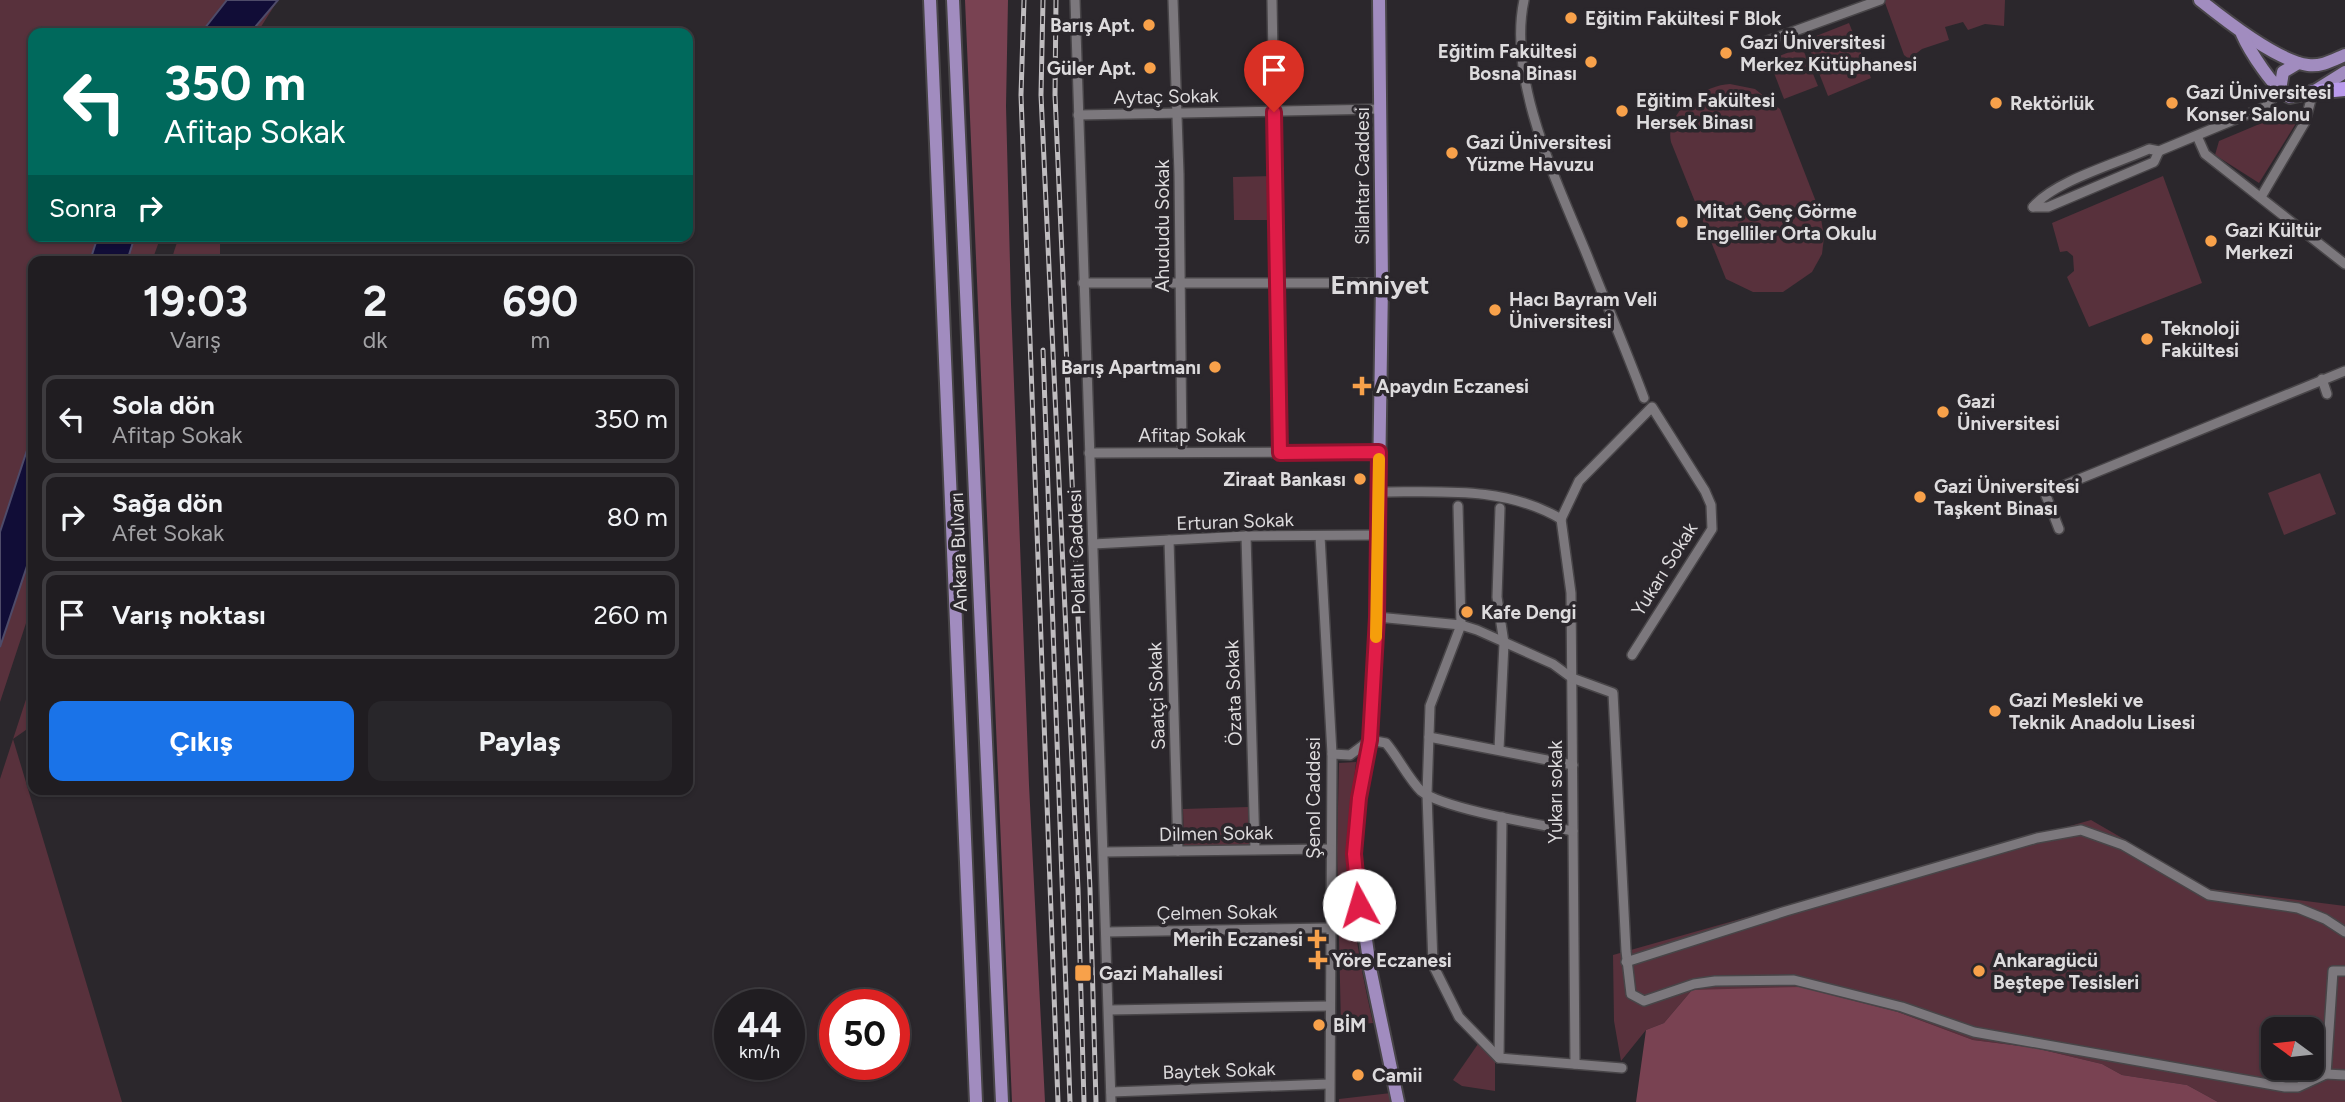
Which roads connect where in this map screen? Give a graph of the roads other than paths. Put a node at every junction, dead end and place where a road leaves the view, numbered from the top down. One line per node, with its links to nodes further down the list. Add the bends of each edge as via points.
1 (930, 0): 79 (main road, Ankara Bulvarı)
2 (953, 0): 80 (main road, Ankara Bulvarı)
3 (1074, 0): 21 (street, Polatlı Caddesi)
4 (1173, 0): 19 (street, Ahududu Sokak)
5 (1272, 0): 20 (street)
6 (1379, 0): 18 (main road, Silahtar Caddesi)
7 (1524, 0): 33 (street, via 1521,52 1531,104 1557,183)
8 (1880, 0): 11 (street)
9 (2200, 0): 10 (main road)
10 (2242, 34): 13 (main road); 16 (main road)
11 (1759, 44)
12 (2345, 55): 13 (main road, via 2320,65)
13 (2298, 63): 16 (main road, via 2283,72)
14 (2345, 72): 17 (main road)
15 (2345, 89): 17 (highway)
16 (2280, 90): 17 (main road, via 2290,97); 22 (street, via 2265,107)
17 (2313, 92): 24 (street, via 2305,122)
18 (1381, 110): 20 (street, Aytaç Sokak); 29 (main road, Silahtar Caddesi)
19 (1178, 112): 20 (street, Aytaç Sokak); 21 (street, Aytaç Sokak); 27 (street, Ahududu Sokak)
20 (1274, 112): 26 (street)
21 (1078, 115): 28 (street, Polatlı Caddesi)
22 (2197, 136): 23 (street); 24 (street, via 2205,154)
23 (2159, 151): 23 (street, via 2150,149 2042,195 2033,207 2048,207 2154,162)
24 (2261, 197): 25 (street)
25 (2345, 264)
26 (1278, 281): 27 (street); 29 (street); 37 (street)
27 (1179, 282): 28 (street); 34 (street, Ahududu Sokak)
28 (1083, 283): 36 (street, Polatlı Caddesi)
29 (1382, 283): 35 (main road, Silahtar Caddesi)
30 (2345, 371): 31 (street)
31 (2322, 379): 32 (street); 42 (street, via 2045,493)
32 (2328, 394)
33 (1644, 398)
34 (1182, 452): 36 (street, Afitap Sokak); 37 (street, Afitap Sokak)
35 (1379, 452): 37 (street, Afitap Sokak); 38 (main road, Silahtar Caddesi)
36 (1089, 453): 47 (street, Polatlı Caddesi)
37 (1280, 453)
38 (1378, 492): 41 (street, via 1513,497); 43 (main road, Silahtar Caddesi)
39 (1458, 506): 49 (street)
40 (1500, 508): 50 (street, via 1497,597)
41 (1561, 519): 51 (street, Yukarı Sokak, via 1579,481 1652,407 1705,491 1712,529); 52 (street, Yukarı sokak, via 1571,593)
42 (2059, 529)
43 (1378, 535): 44 (street, Erturan Sokak); 48 (main road, Silahtar Caddesi)
44 (1320, 536): 45 (street, Erturan Sokak); 56 (street, Şenol Caddesi)
45 (1246, 537): 46 (street, Erturan Sokak); 61 (street, Özata Sokak)
46 (1169, 540): 47 (street, Erturan Sokak); 63 (street, Saatçi Sokak)
47 (1093, 544): 64 (street, Polatlı Caddesi)
48 (1377, 617): 49 (street); 54 (main road, Silahtar Caddesi)
49 (1461, 625): 50 (street); 53 (street, via 1430,706)
50 (1504, 643): 52 (street, via 1553,663); 55 (street)
51 (1632, 655)
52 (1572, 677): 57 (street, Yukarı sokak); 68 (street, via 1613,693)
53 (1429, 737): 55 (street); 58 (street)
54 (1370, 740): 56 (street, via 1350,755); 58 (street, via 1386,743); 83 (main road, Silahtar Caddesi, via 1354,854 1370,968)
55 (1499, 749): 57 (street)
56 (1332, 754): 62 (street, Şenol Caddesi)
57 (1573, 765): 60 (street, Yukarı sokak)
58 (1427, 794): 59 (street); 72 (street, via 1433,965 1459,1017)
59 (1502, 817): 60 (street); 72 (street)
60 (1573, 831): 73 (street, Yukarı sokak)
61 (1255, 849): 62 (street, Dilmen Sokak); 63 (street, Dilmen Sokak)
62 (1330, 849): 65 (street, Şenol Caddesi)
63 (1178, 851): 64 (street, Dilmen Sokak)
64 (1104, 852): 66 (street, Polatlı Caddesi)
65 (1329, 928): 66 (street, Çelmen Sokak); 70 (street, Şenol Caddesi)
66 (1106, 932): 71 (street, Polatlı Caddesi)
67 (2345, 932): 68 (street, via 2298,908 2209,895 2123,845 2081,831 2037,838)
68 (1626, 962): 75 (street, via 1631,994 1644,1000 1715,981 1794,979 1902,1007 1974,1032 2121,1060 2285,1087 2298,1087)
69 (2345, 971): 75 (street, via 2333,971)
70 (1330, 1006): 71 (street); 77 (street, Şenol Caddesi)
71 (1109, 1010): 78 (street, Polatlı Caddesi)
72 (1499, 1058): 73 (street)
73 (1575, 1064): 74 (street)
74 (1622, 1068)
75 (2326, 1074): 76 (street)
76 (2345, 1075)
77 (1329, 1084): 78 (street, Baytek Sokak); 82 (street, Şenol Caddesi)
78 (1111, 1091): 81 (street, Polatlı Caddesi)
79 (976, 1102)
80 (1002, 1102)
81 (1111, 1102)
82 (1330, 1102)
83 (1398, 1102)

